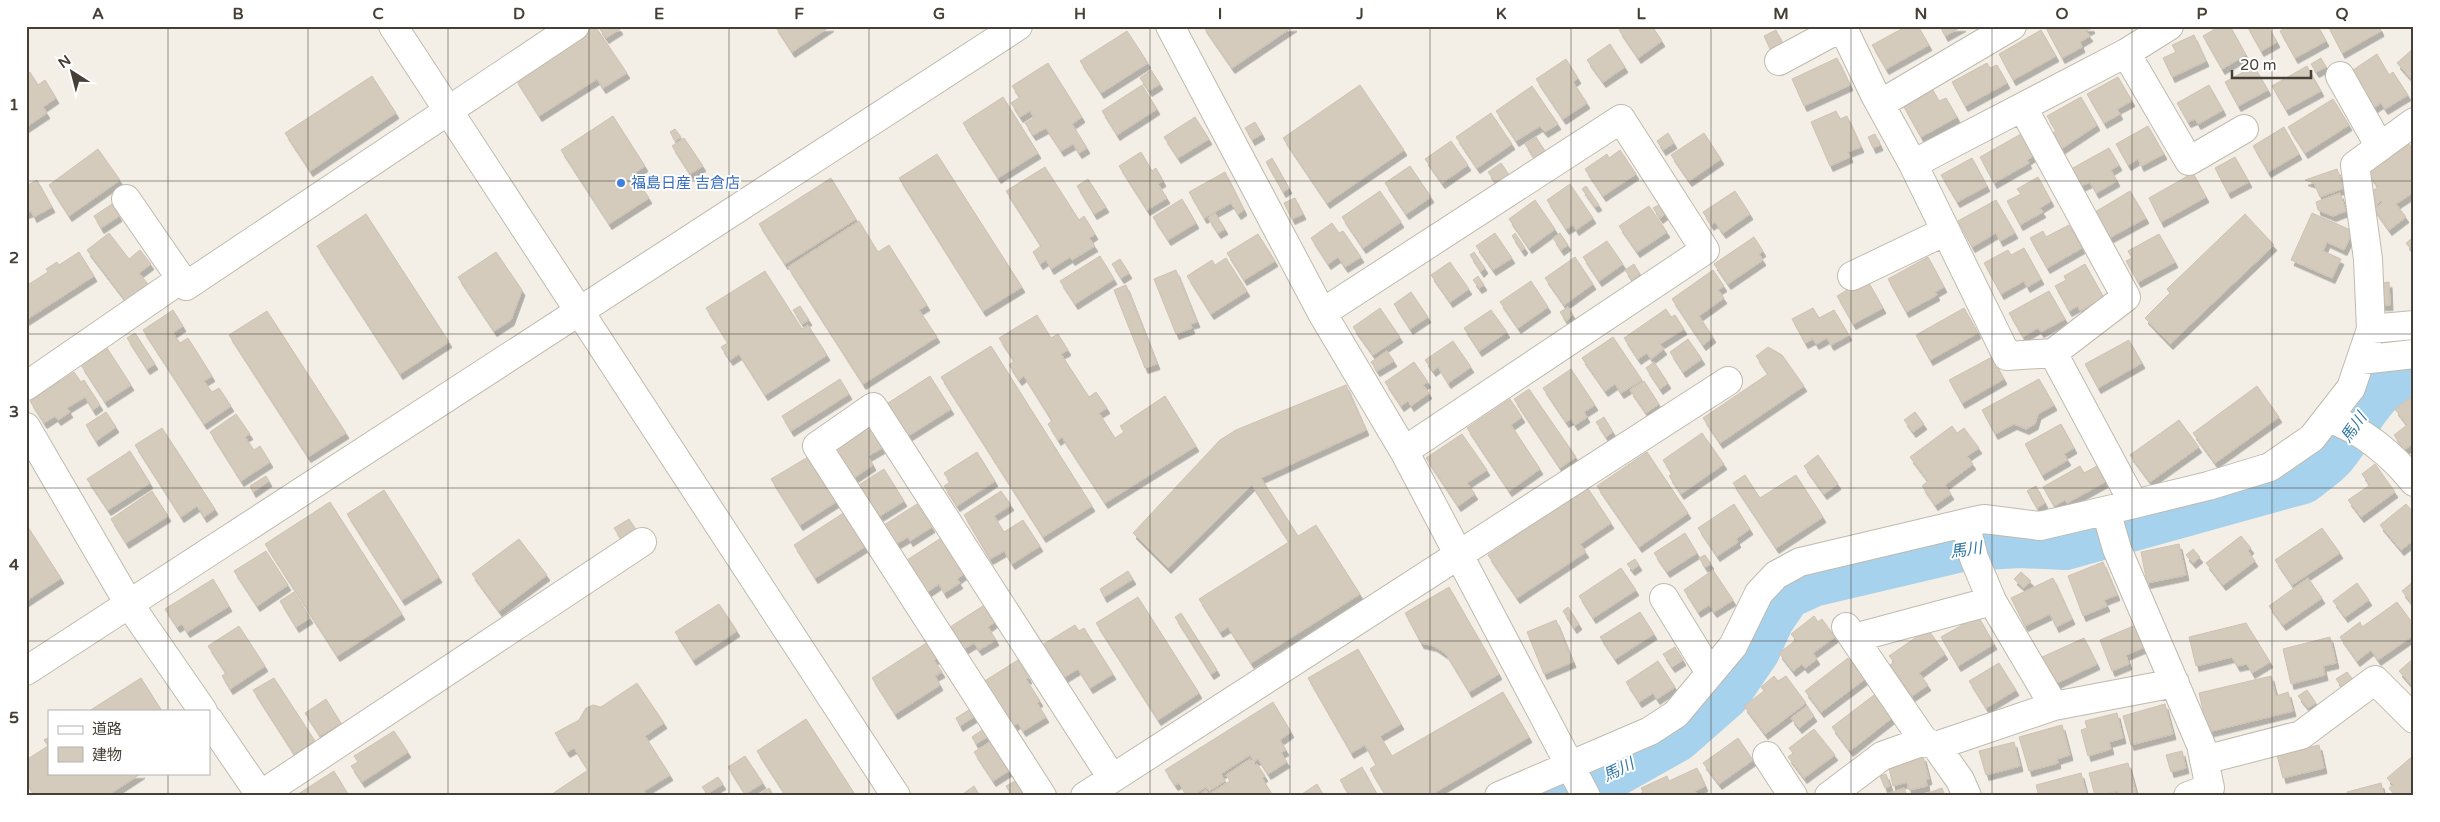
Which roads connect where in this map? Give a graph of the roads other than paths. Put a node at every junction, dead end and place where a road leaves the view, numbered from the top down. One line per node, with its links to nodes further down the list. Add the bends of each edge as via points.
1 (393, 26): 13 (street)
2 (575, 26): 13 (street)
3 (1018, 26): 22 (street)
4 (1170, 26): 23 (street)
5 (2012, 26): 11 (street)
6 (2169, 26): 8 (street)
7 (1842, 27): 9 (street); 11 (street)
8 (2126, 53): 12 (street); 15 (street, via 2189,162)
9 (1779, 61)
10 (2340, 76): 16 (street)
11 (1880, 104): 17 (street)
12 (2023, 108): 17 (street); 26 (street, via 2126,297)
13 (449, 111): 21 (street, via 186,286); 22 (street)
14 (2414, 122): 16 (street)
15 (2244, 129)
16 (2380, 147): 25 (street, via 2355,165 2368,258)
17 (1913, 164): 19 (street)
18 (126, 199): 21 (street)
19 (1946, 231): 20 (street); 26 (street, via 2006,356)
20 (1852, 276)
21 (181, 278): 30 (street)
22 (581, 312): 42 (street); 58 (street)
23 (1322, 313): 33 (street); 33 (street, via 1621,119 1705,250)
24 (2414, 325): 25 (street)
25 (2371, 329): 28 (street)
26 (2053, 353): 35 (street)
27 (2414, 354): 28 (street)
28 (2361, 360): 31 (street)
29 (1728, 381): 39 (street)
30 (26, 386)
31 (2335, 420): 34 (street, via 2364,436 2400,464); 35 (street, via 2270,467)
32 (26, 427): 42 (street)
33 (1404, 452): 39 (street)
34 (2414, 482)
35 (2134, 504): 36 (street)
36 (2108, 516): 37 (street, via 2040,526 1984,519); 45 (street, via 2118,550)
37 (1969, 539): 41 (street); 44 (street, via 1800,562 1776,575 1759,592 1733,646)
38 (642, 542): 57 (street)
39 (1458, 557): 53 (street); 54 (street)
40 (1664, 598): 44 (street)
41 (1992, 601): 46 (street); 50 (street, via 1850,633)
42 (129, 604): 43 (street); 47 (street)
43 (26, 671)
44 (1710, 672): 54 (street, via 1692,697 1669,719)
45 (2175, 683): 46 (street); 52 (street)
46 (2054, 706): 50 (street)
47 (201, 710)
48 (2414, 719): 52 (street, via 2375,680 2301,735)
49 (210, 721): 57 (street)
50 (1930, 743): 55 (street, via 1882,756); 63 (street, via 1960,780)
51 (1768, 756): 62 (street)
52 (2204, 760): 56 (street)
53 (1112, 778): 59 (street, via 873,407 817,446); 60 (street)
54 (1577, 779): 61 (street)
55 (1844, 791)
56 (2205, 793)
57 (260, 795)
58 (896, 796)
59 (1042, 796)
60 (1085, 796)
61 (1499, 796)
62 (1793, 796)
63 (1967, 796)

